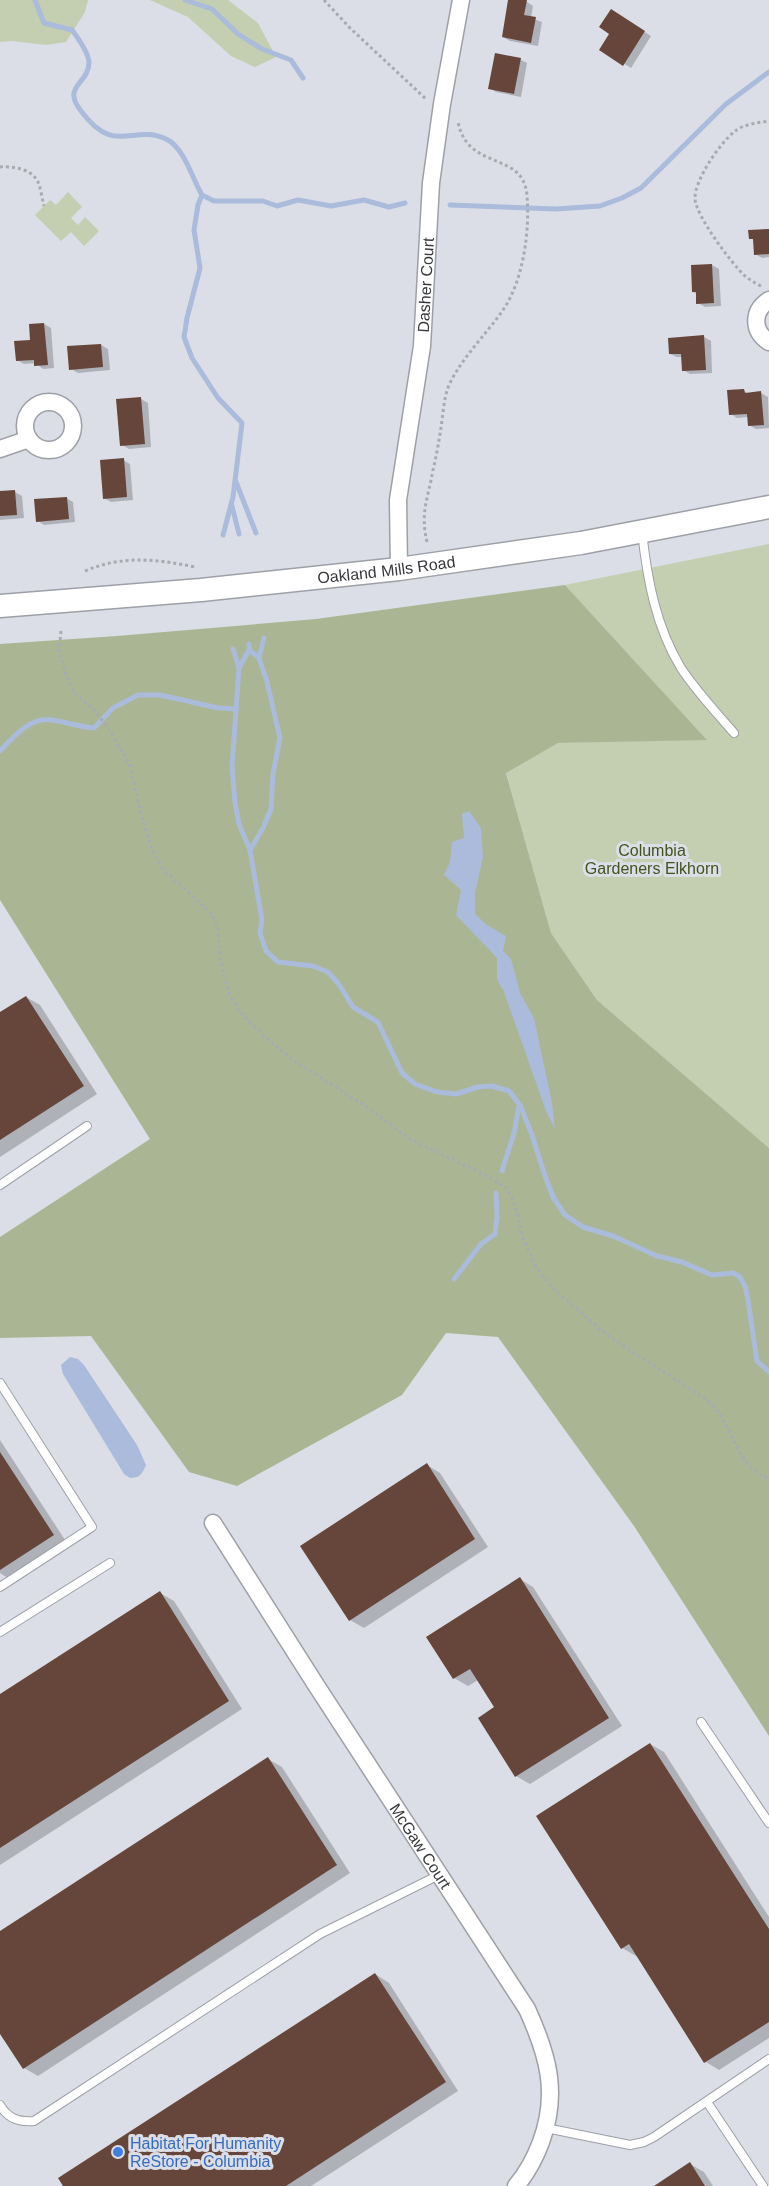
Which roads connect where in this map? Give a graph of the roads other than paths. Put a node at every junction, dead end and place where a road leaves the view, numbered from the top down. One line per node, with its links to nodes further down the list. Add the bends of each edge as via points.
1 (461, 0): 8 (street, Dasher Court, via 431,183 422,346 398,500)
2 (767, 296): 3 (street, via 755,322 762,338)
3 (769, 342)
4 (29, 439): 5 (street)
5 (0, 449)
6 (769, 507): 7 (street, Oakland Mills Road)
7 (642, 531): 8 (street, Oakland Mills Road); 10 (lane, via 652,593 666,640 683,670)
8 (399, 569): 9 (street, Oakland Mills Road)
9 (0, 606)
10 (734, 733)
11 (87, 1126): 12 (lane)
12 (0, 1185)
13 (0, 1383): 16 (lane, via 92,1527)
14 (213, 1523): 20 (street, McGaw Court)
15 (110, 1563): 17 (lane)
16 (0, 1587)
17 (0, 1632)
18 (701, 1722): 19 (lane)
19 (769, 1823)
20 (439, 1875): 23 (lane, via 320,1934 34,2121 12,2118); 24 (street, McGaw Court, via 527,2009 536,2029 549,2071)
21 (769, 2059): 22 (lane)
22 (707, 2102): 24 (lane, via 654,2137 630,2145); 26 (lane)
23 (0, 2105)
24 (546, 2128): 25 (street, McGaw Court, via 529,2168)
25 (516, 2186)
26 (763, 2186)

